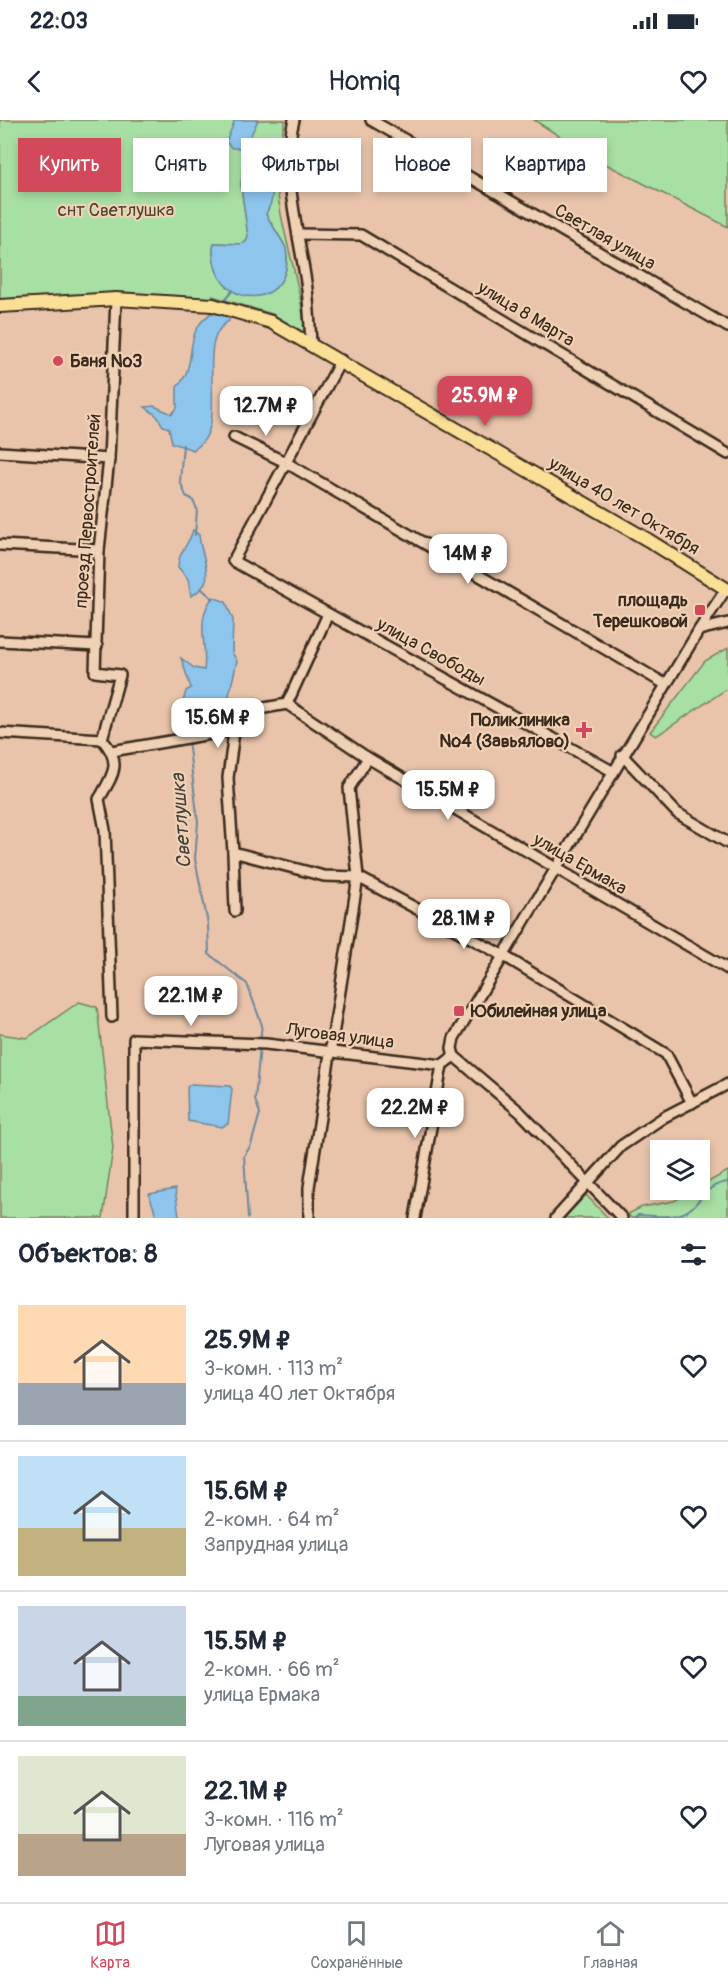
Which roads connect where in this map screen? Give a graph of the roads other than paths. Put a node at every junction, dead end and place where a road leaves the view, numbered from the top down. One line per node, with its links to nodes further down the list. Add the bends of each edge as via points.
1 (294, 120): 3 (street, via 289,138)
2 (371, 120): 6 (street, Светлая улица)
3 (298, 234): 7 (street); 11 (street, улица 8 Марта, via 361,236)
4 (116, 299): 5 (main road, улица 40 лет Октября); 7 (main road, улица 40 лет Октября, via 219,306 271,322); 12 (street, проезд Первостроителей)
5 (0, 306)
6 (728, 327)
7 (311, 344): 8 (main road, улица 40 лет Октября)
8 (341, 360): 13 (street); 16 (main road, улица 40 лет Октября)
9 (234, 437): 13 (street)
10 (0, 452): 12 (street)
11 (728, 454)
12 (109, 459): 15 (street, проезд Первостроителей)
13 (285, 462): 17 (street, улица Свободы, via 233,561); 22 (street)
14 (0, 544): 15 (street)
15 (99, 550): 21 (street, проезд Первостроителей)
16 (727, 590): 19 (street)
17 (328, 614): 23 (street); 30 (street, улица Свободы)
18 (728, 623): 19 (street)
19 (699, 630): 22 (street)
20 (0, 641): 21 (street)
21 (97, 646): 26 (street, проезд Первостроителей, via 95,672 120,675)
22 (665, 684): 28 (street)
23 (287, 704): 24 (street, via 236,716); 29 (street, улица Ермака)
24 (234, 730): 27 (street); 32 (street, via 228,778)
25 (0, 733): 26 (street)
26 (102, 739): 27 (street)
27 (112, 751): 38 (street, via 115,772 99,800 105,830)
28 (622, 755): 30 (street); 31 (street, via 677,813)
29 (368, 758): 33 (street, улица Ермака); 34 (street, via 356,773 348,797)
30 (612, 771): 33 (street)
31 (728, 843)
32 (233, 852): 34 (street, via 324,876); 35 (street)
33 (556, 869): 36 (street); 37 (street, улица Ермака)
34 (358, 877): 36 (street); 39 (street)
35 (235, 911)
36 (504, 956): 40 (street, via 454,1038); 43 (street, via 666,1054)
37 (728, 969)
38 (112, 1017)
39 (331, 1050): 41 (street, Луговая улица); 46 (street, Луговая улица, via 134,1039); 47 (street, via 309,1187)
40 (454, 1056): 41 (street); 44 (street, via 520,1112)
41 (442, 1065): 48 (street)
42 (728, 1084): 43 (street)
43 (693, 1103): 44 (street, via 621,1146)
44 (590, 1183): 45 (street); 49 (street)
45 (620, 1216)
46 (134, 1218)
47 (309, 1218)
48 (415, 1218)
49 (556, 1218)

